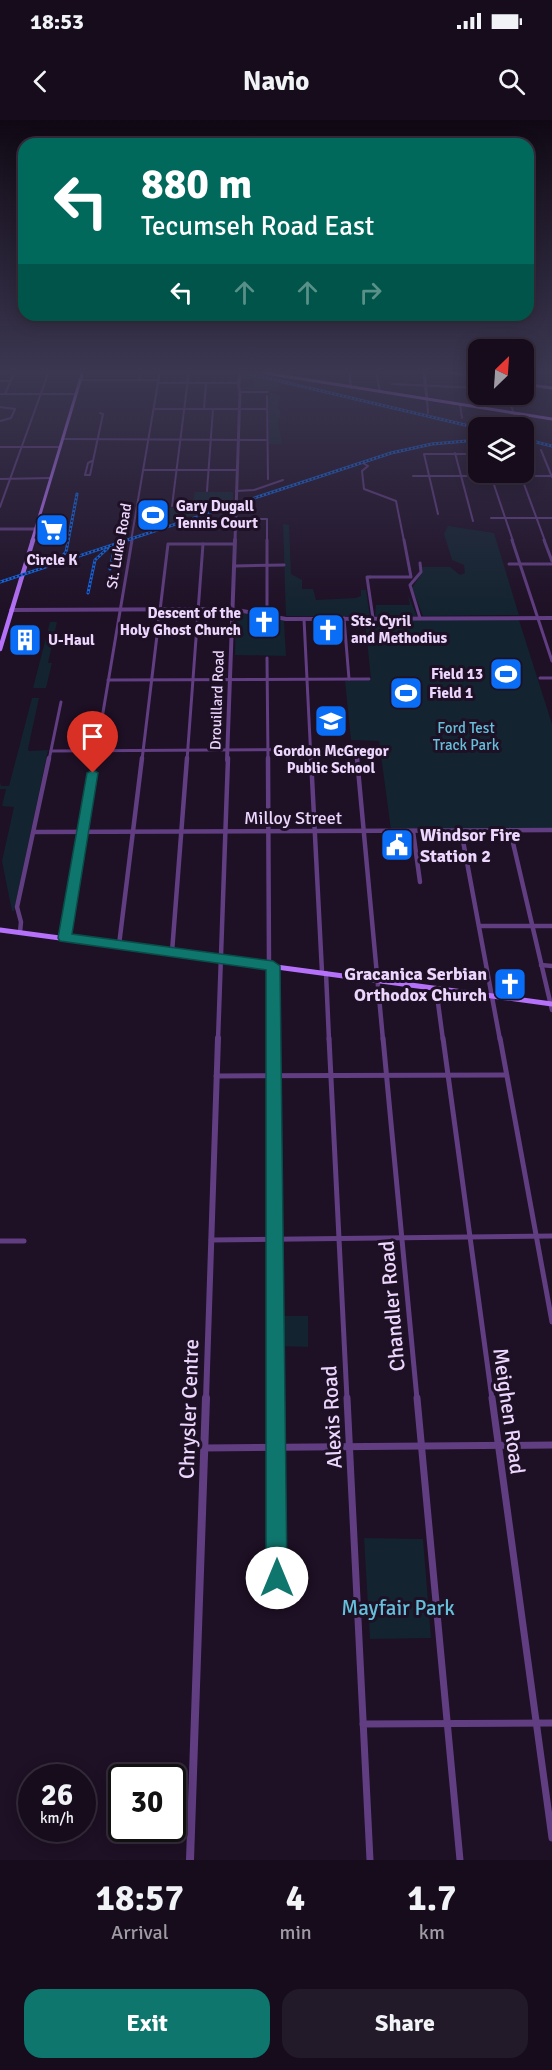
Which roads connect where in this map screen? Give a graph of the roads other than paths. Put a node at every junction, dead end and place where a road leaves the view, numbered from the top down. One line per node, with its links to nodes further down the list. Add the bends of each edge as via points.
1 (20, 452): 25 (street)
2 (58, 452): 26 (main road)
3 (94, 452): 12 (street)
4 (147, 452): 14 (street, St. Luke Road)
5 (179, 452): 15 (street)
6 (209, 452): 16 (street)
7 (238, 452): 17 (street, Drouillard Road)
8 (267, 452): 27 (street)
9 (542, 452): 23 (street)
10 (455, 453): 11 (street); 19 (street, via 424,454); 20 (street)
11 (468, 454)
12 (92, 461)
13 (363, 462): 64 (street, via 368,466 362,471 364,489 396,501 411,577 370,577)
14 (143, 470): 15 (street); 56 (street, St. Luke Road)
15 (177, 470): 16 (street); 33 (street)
16 (208, 470): 17 (street); 31 (street)
17 (237, 470): 32 (street, Drouillard Road)
18 (413, 476): 19 (street)
19 (429, 476): 20 (street); 35 (street)
20 (461, 476): 21 (street); 41 (street)
21 (468, 476)
22 (534, 476): 23 (street)
23 (552, 476)
24 (0, 478): 25 (street)
25 (10, 478): 26 (street); 34 (street)
26 (51, 478): 44 (main road)
27 (268, 479)
28 (282, 480): 32 (street)
29 (493, 483): 37 (street)
30 (524, 483): 38 (street)
31 (207, 491)
32 (236, 491): 40 (street, Drouillard Road)
33 (172, 506)
34 (0, 507)
35 (438, 514)
36 (491, 518): 37 (street)
37 (505, 518): 38 (street); 51 (street)
38 (536, 518): 39 (street); 48 (street)
39 (552, 518)
40 (235, 519): 47 (street, Drouillard Road); 53 (street, via 267,519)
41 (473, 521)
42 (0, 529): 43 (street)
43 (20, 529): 44 (street); 45 (street)
44 (36, 529): 45 (main road)
45 (34, 536): 55 (main road)
46 (203, 544): 47 (street); 57 (street, via 168,544); 58 (street)
47 (234, 544): 52 (street, Drouillard Road)
48 (552, 562): 51 (street)
49 (420, 563): 65 (street, via 421,572 410,585)
50 (509, 564): 51 (street)
51 (520, 564): 66 (street)
52 (234, 566): 53 (street); 59 (street, Drouillard Road)
53 (267, 566): 54 (street); 62 (street)
54 (284, 566)
55 (15, 600): 60 (main road); 61 (street, via 17,606)
56 (120, 609): 57 (street); 61 (street); 78 (street, St. Luke Road)
57 (160, 609): 58 (street); 79 (street)
58 (198, 609): 59 (street); 80 (street)
59 (232, 609): 62 (street); 81 (street, Drouillard Road)
60 (12, 610): 61 (street); 69 (main road)
61 (30, 610)
62 (267, 616): 68 (street)
63 (344, 618): 64 (street); 68 (street); 76 (street)
64 (373, 618): 65 (street)
65 (420, 618): 66 (street)
66 (538, 618): 67 (street); 71 (street)
67 (552, 618)
68 (304, 619): 75 (street, Alexis Road)
69 (0, 649)
70 (267, 658): 74 (street)
71 (552, 661)
72 (540, 678): 73 (street)
73 (552, 678)
74 (267, 679): 75 (street); 81 (street); 90 (street)
75 (307, 679): 76 (street); 83 (street, Alexis Road)
76 (350, 679): 77 (street)
77 (369, 679)
78 (108, 680): 79 (street); 86 (street, St. Luke Road)
79 (151, 680): 80 (street); 87 (street)
80 (193, 680): 81 (street); 88 (street)
81 (229, 680): 89 (street, Drouillard Road)
82 (61, 702): 91 (street)
83 (311, 749): 84 (street); 90 (street); 94 (street, Alexis Road)
84 (356, 749): 85 (street); 95 (street, Chandler Road)
85 (380, 749)
86 (97, 750): 87 (street); 91 (street); 99 (street, St. Luke Road)
87 (143, 750): 88 (street); 100 (street)
88 (187, 750): 89 (street); 101 (street)
89 (227, 750): 90 (street); 102 (street, Drouillard Road)
90 (268, 750): 103 (street)
91 (51, 751): 98 (street)
92 (510, 830): 93 (street, Milloy Street); 97 (street, Milloy Street); 106 (street)
93 (552, 830)
94 (315, 831): 95 (street, Milloy Street); 103 (street, Milloy Street); 117 (street, Alexis Road)
95 (364, 831): 96 (street, Milloy Street); 118 (street, Chandler Road)
96 (413, 831): 97 (street, Milloy Street); 104 (street)
97 (461, 831): 105 (street)
98 (34, 832): 99 (street, Milloy Street); 109 (street, via 17,907)
99 (83, 832): 100 (street, Milloy Street); 110 (street, St. Luke Road)
100 (133, 832): 101 (street, Milloy Street); 111 (street)
101 (181, 832): 102 (street, Milloy Street); 112 (street)
102 (224, 832): 103 (street, Milloy Street); 113 (street, Drouillard Road)
103 (268, 832): 114 (street)
104 (420, 882)
105 (479, 926): 106 (street); 120 (street)
106 (532, 926): 107 (street); 115 (street)
107 (552, 926)
108 (0, 930): 109 (main road)
109 (20, 932): 110 (main road)
110 (65, 938): 111 (main road)
111 (119, 945): 112 (main road)
112 (172, 951): 113 (main road)
113 (220, 959): 114 (main road); 125 (street, Chrysler Centre)
114 (271, 966): 117 (main road); 126 (street)
115 (542, 966): 116 (street); 121 (street)
116 (552, 966)
117 (324, 973): 118 (main road); 127 (street, Alexis Road)
118 (378, 981): 119 (main road); 123 (street, Chandler Road)
119 (436, 988): 120 (main road); 124 (street, Meighen Road)
120 (492, 996): 121 (main road); 122 (street)
121 (552, 1006)
122 (506, 1074): 124 (street); 130 (street)
123 (387, 1075): 124 (street); 127 (street); 133 (street, Chandler Road)
124 (446, 1075): 129 (street, Meighen Road)
125 (216, 1076): 126 (street); 134 (street, Chrysler Centre)
126 (274, 1076): 127 (street); 131 (street)
127 (331, 1076): 132 (street, Alexis Road)
128 (552, 1236): 130 (street)
129 (469, 1237): 130 (street); 133 (street); 140 (street, Meighen Road)
130 (536, 1237): 137 (street)
131 (275, 1238): 132 (street); 134 (street); 141 (street)
132 (339, 1238): 133 (street); 142 (street, Alexis Road)
133 (402, 1238): 139 (street, Chandler Road)
134 (211, 1240): 143 (street, Chrysler Centre)
135 (0, 1241): 136 (street)
136 (24, 1241)
137 (552, 1322)
138 (552, 1445): 140 (street)
139 (422, 1446): 140 (street); 142 (street); 148 (street, Chandler Road)
140 (498, 1446): 145 (street, Meighen Road)
141 (276, 1447): 142 (street); 143 (street); 144 (street)
142 (350, 1447): 147 (street, Alexis Road)
143 (204, 1448): 150 (street, Chrysler Centre)
144 (277, 1600)
145 (536, 1723): 146 (street); 148 (street); 149 (street, Meighen Road)
146 (552, 1723)
147 (363, 1724): 148 (street); 151 (street, Alexis Road)
148 (447, 1724): 152 (street, Chandler Road)
149 (552, 1838)
150 (190, 1860)
151 (370, 1860)
152 (460, 1860)

